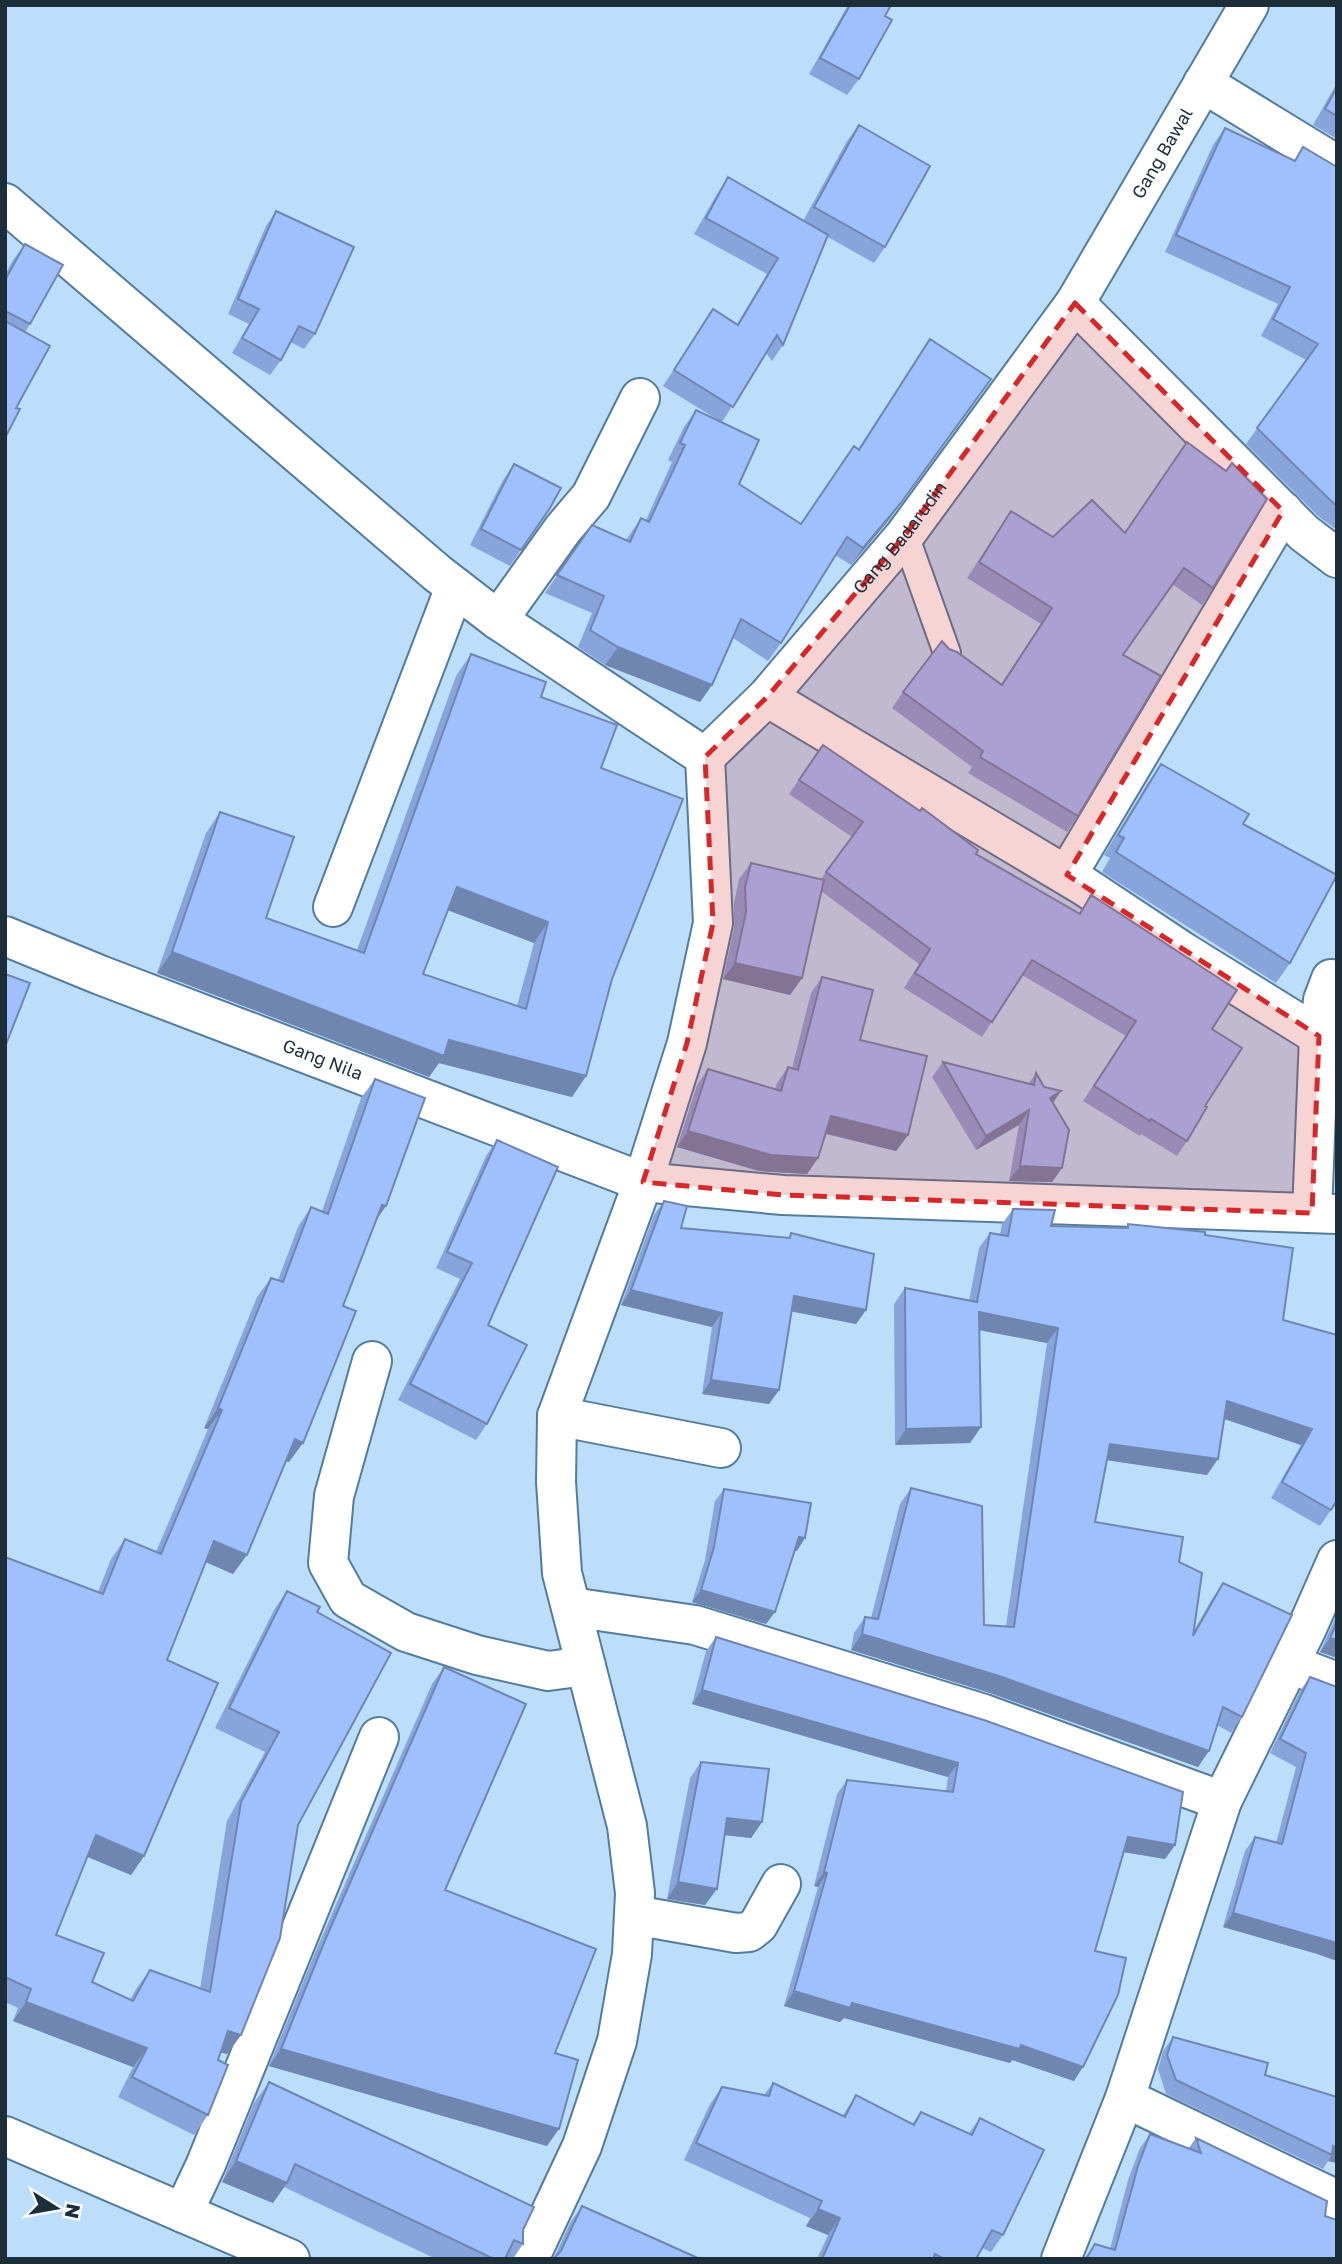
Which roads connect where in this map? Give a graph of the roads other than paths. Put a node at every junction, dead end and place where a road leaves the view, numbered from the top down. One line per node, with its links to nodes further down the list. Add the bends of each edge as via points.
1 (1249, 5): 2 (street, Gang Bawal)
2 (1203, 83): 3 (street); 5 (street, Gang Bawal)
3 (1337, 165)
4 (5, 203): 10 (street)
5 (1075, 303): 7 (street); 8 (street, Gang Badarudin)
6 (640, 398): 11 (street, via 591,496)
7 (1283, 511): 9 (street); 15 (street)
8 (905, 535): 12 (lane); 13 (street, Gang Badarudin)
9 (1337, 558)
10 (455, 587): 11 (street); 16 (street)
11 (498, 620): 14 (street)
12 (947, 653)
13 (767, 697): 14 (street, Gang Badarudin); 15 (street)
14 (705, 757): 20 (street, via 713,923 687,1043)
15 (1067, 875): 19 (street)
16 (333, 906)
17 (5, 936): 20 (street, Gang Nila)
18 (1331, 979): 19 (street, via 1323,1000)
19 (1319, 1036): 21 (street)
20 (643, 1182): 21 (street, Gang Nila, via 783,1195); 23 (street)
21 (1325, 1214)
22 (372, 1361): 28 (street, via 334,1496 328,1563 348,1599 406,1632 477,1655 548,1671)
23 (557, 1416): 24 (street); 26 (street, via 562,1573)
24 (721, 1448)
25 (1337, 1560): 27 (street)
26 (571, 1607): 28 (street); 31 (street, via 695,1625 984,1714)
27 (1290, 1664): 29 (street); 31 (street)
28 (586, 1666): 33 (street, via 627,1826)
29 (1337, 1682)
30 (379, 1737): 37 (street)
31 (1222, 1801): 34 (street)
32 (781, 1884): 33 (street, via 758,1925 749,1932)
33 (634, 1915): 39 (street, via 617,2041 582,2146)
34 (1125, 2098): 36 (street); 40 (street)
35 (6, 2139): 37 (street)
36 (1337, 2200)
37 (184, 2213): 38 (street)
38 (290, 2259)
39 (529, 2259)
40 (1061, 2259)

